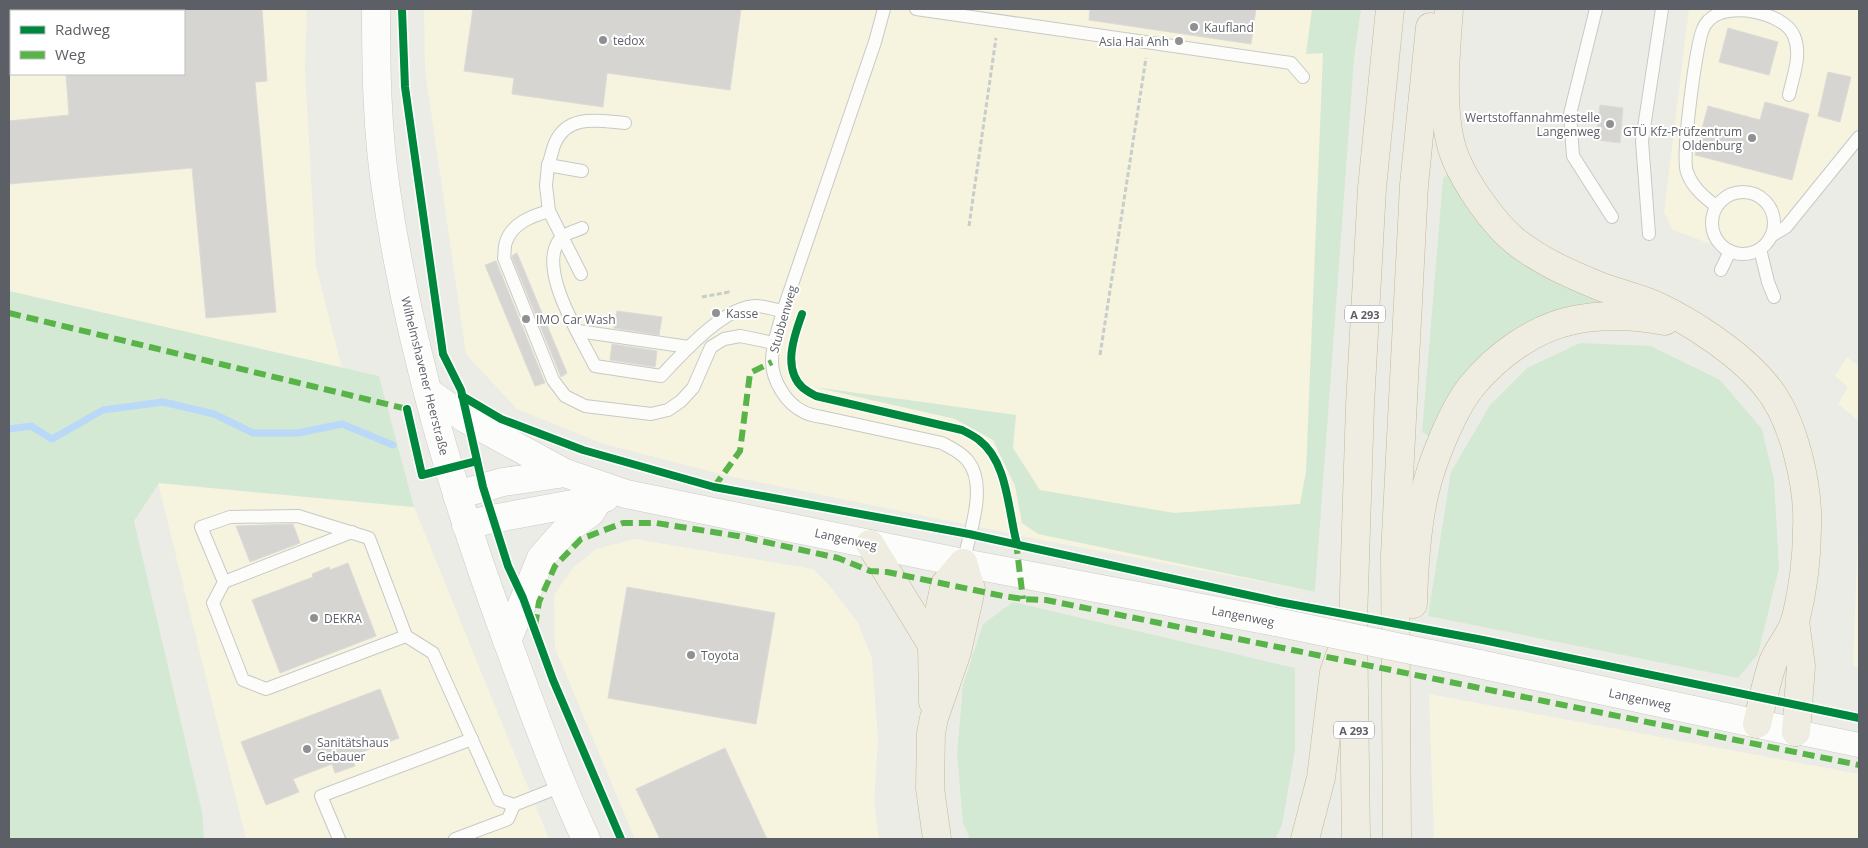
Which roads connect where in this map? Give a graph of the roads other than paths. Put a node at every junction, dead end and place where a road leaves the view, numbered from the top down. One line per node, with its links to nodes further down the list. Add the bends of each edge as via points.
1 (376, 9): 32 (street, Wilhelmshavener Heerstraße, via 376,79 386,189 402,284)
2 (884, 9): 27 (lane, Stubbenweg)
3 (916, 9): 9 (lane, via 1291,63)
4 (1390, 9): 42 (highway, A 293, via 1371,198)
5 (1432, 9): 47 (highway, via 1414,186 1395,555)
6 (1449, 9): 28 (highway, via 1445,62 1448,126 1455,156 1488,212 1514,240 1536,256 1592,283 1655,305)
7 (1596, 9): 17 (lane, via 1570,114 1573,156)
8 (1662, 9): 19 (lane, via 1642,140)
9 (1303, 77)
10 (1789, 95): 15 (lane, via 1798,55 1795,38 1789,28 1772,17 1755,12 1738,11 1711,18 1703,29 1698,47 1686,140 1686,171 1699,193)
11 (625, 123): 13 (lane, via 589,120 570,124 556,141)
12 (1859, 137): 20 (lane, via 1786,227)
13 (548, 166): 14 (lane); 16 (lane)
14 (582, 171)
15 (1716, 206): 20 (lane, via 1737,193 1752,193 1762,198 1773,215); 23 (lane, via 1712,216 1713,232 1721,245)
16 (549, 211): 21 (lane); 30 (lane, via 529,217 516,227 506,242 504,258 553,380 565,396 584,406 652,414 668,410 692,388 711,347 724,339 740,336)
17 (1612, 217)
18 (582, 228): 21 (lane)
19 (1648, 234)
20 (1771, 236): 22 (lane)
21 (562, 237): 25 (lane); 29 (lane, via 554,250 553,263 559,296)
22 (1760, 248): 23 (lane, via 1750,253); 26 (lane)
23 (1730, 251): 24 (lane)
24 (1720, 270)
25 (581, 274)
26 (1774, 297)
27 (783, 311): 30 (lane, Stubbenweg); 31 (lane, via 756,306 740,309 714,325)
28 (1697, 329): 43 (highway, via 1729,350 1768,388 1784,416 1797,452 1805,485 1808,528); 47 (highway, via 1640,316 1573,320 1522,342 1500,358 1470,388 1449,425 1425,491 1414,570 1413,636)
29 (578, 331): 31 (lane); 31 (lane, via 595,366 661,376)
30 (774, 343): 40 (lane, Stubbenweg, via 772,362 778,383 788,399 803,412 942,443 968,460 974,471 978,497)
31 (689, 347)
32 (428, 392): 33 (street, Langenweg, via 466,419); 35 (street, Wilhelmshavener Heerstraße)
33 (565, 473): 34 (street, Langenweg); 35 (street, Langenweg, via 503,482)
34 (626, 494): 36 (street, Langenweg); 39 (street, Langenweg)
35 (457, 495): 37 (street, Wilhelmshavener Heerstraße)
36 (600, 499): 37 (street, Langenweg, via 492,518); 45 (street, via 590,512 562,533 541,558)
37 (466, 526): 45 (street, Wilhelmshavener Heerstraße)
38 (352, 532): 41 (lane); 41 (lane, via 298,516 230,517 202,527); 44 (lane, via 369,538)
39 (870, 544): 40 (street, Langenweg); 46 (highway)
40 (963, 563): 46 (highway, via 945,584); 48 (highway, via 970,589 957,652); 49 (street, Langenweg, bridge, via 1276,622)
41 (224, 582): 44 (lane, via 213,603 243,680 266,689)
42 (1353, 621): 59 (highway, via 1334,672 1321,778); 60 (highway, A 293)
43 (1795, 621): 49 (highway, via 1773,662); 50 (highway, via 1801,666)
44 (406, 636): 51 (lane, via 433,653)
45 (507, 641): 53 (street, Wilhelmshavener Heerstraße)
46 (932, 645): 48 (highway)
47 (1397, 670): 61 (highway)
48 (934, 718): 58 (highway, via 930,788)
49 (1757, 724): 50 (street, Langenweg)
50 (1796, 732): 52 (street, Langenweg)
51 (472, 739): 54 (lane, via 499,800); 55 (lane, via 321,796)
52 (1859, 745)
53 (562, 786): 54 (lane); 57 (street, Wilhelmshavener Heerstraße)
54 (514, 805): 56 (lane, via 508,818)
55 (339, 839)
56 (455, 839)
57 (586, 839)
58 (937, 839)
59 (1304, 839)
60 (1356, 839)
61 (1397, 839)

